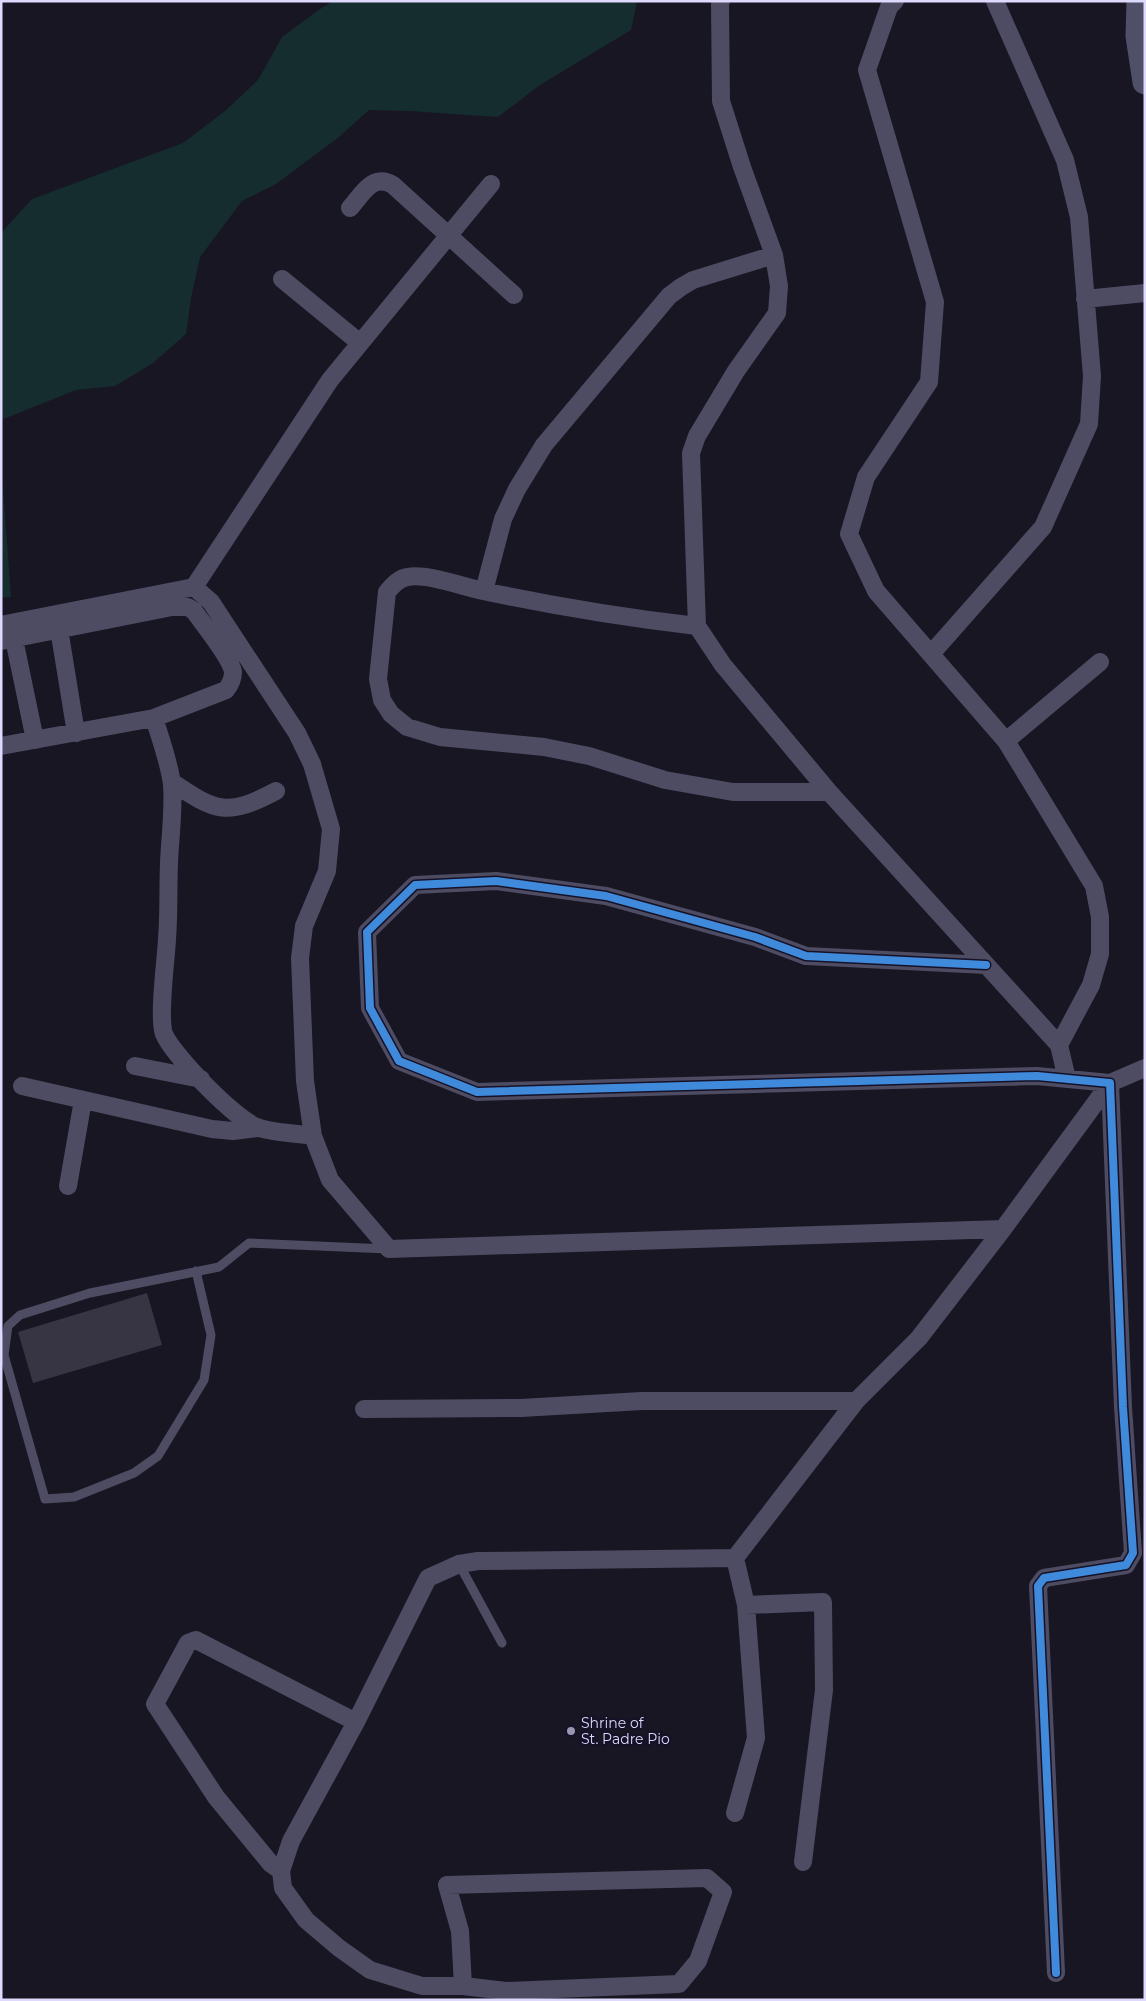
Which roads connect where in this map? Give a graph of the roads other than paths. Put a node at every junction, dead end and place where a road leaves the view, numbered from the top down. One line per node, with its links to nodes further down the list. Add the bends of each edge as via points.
1 (722, 1): 9 (street, via 721,101)
2 (895, 1): 21 (street, via 889,7 867,70 934,302 930,382 866,476 849,534 876,591)
3 (995, 1): 13 (street, via 1065,160 1079,217)
4 (1140, 1): 5 (street, via 1138,36)
5 (1145, 82)
6 (491, 184): 8 (street)
7 (350, 208): 8 (street, via 373,183 385,181)
8 (448, 236): 12 (street); 14 (street)
9 (774, 255): 16 (street, via 693,280 669,296 530,465 503,519); 18 (street, via 779,286 777,313 736,371 697,436 691,453)
10 (282, 279): 14 (street)
11 (1145, 293): 13 (street)
12 (514, 295)
13 (1085, 299): 21 (street, via 1092,376 1089,424 1043,527)
14 (360, 344): 15 (street, via 330,380)
15 (194, 588): 17 (street); 41 (street, via 211,602 297,733 312,764 331,830 327,871 304,926 300,958 305,1081)
16 (484, 591): 18 (street); 30 (street, via 420,576 397,581 387,592 378,680 382,700 391,714 407,727 440,738 544,747 589,756 665,780 734,792)
17 (1, 625)
18 (697, 626): 30 (street, via 723,665)
19 (58, 630): 20 (street); 23 (street, via 172,607 188,607 194,611 229,662 233,672 231,683 226,690); 24 (street)
20 (8, 640): 25 (street)
21 (931, 654): 26 (street)
22 (1100, 662): 26 (street)
23 (154, 718): 24 (street); 28 (street)
24 (76, 733): 25 (street)
25 (35, 740): 27 (street)
26 (1006, 741): 32 (street, via 1094,886 1100,918 1100,954 1091,985)
27 (1, 746)
28 (172, 782): 29 (street, via 202,802 218,807 252,804); 35 (street, via 174,809 162,1015 164,1032 171,1046)
29 (276, 791)
30 (829, 792): 31 (street)
31 (986, 965): 32 (street); 36 (street, via 806,956 754,937 606,896 496,881 415,884 367,932 370,1008 398,1061 477,1092 1037,1076)
32 (1058, 1045): 36 (street)
33 (135, 1066): 35 (street)
34 (1145, 1068): 37 (street)
35 (200, 1079): 40 (street, via 241,1118)
36 (1068, 1079): 37 (street)
37 (1110, 1083): 43 (street); 56 (street, via 1123,1408 1133,1553 1126,1565 1044,1578 1038,1586)
38 (22, 1086): 39 (street)
39 (83, 1100): 40 (street, via 212,1129); 42 (street)
40 (257, 1128): 41 (street)
41 (313, 1136): 44 (street, via 330,1180)
42 (68, 1186)
43 (1003, 1229): 44 (street); 46 (street, via 918,1338)
44 (389, 1249): 45 (lane, via 249,1243 219,1267)
45 (196, 1271): 45 (lane, via 90,1293 20,1315 8,1326 4,1355 45,1500 74,1497 134,1472 158,1456 204,1380 211,1336)
46 (856, 1401): 47 (street, via 642,1401 521,1408); 48 (street)
47 (364, 1410)
48 (735, 1558): 49 (street, via 478,1561); 50 (street)
49 (459, 1564): 51 (lane); 52 (street, via 428,1578)
50 (746, 1605): 53 (street, via 756,1738); 54 (street, via 823,1602 824,1690)
51 (502, 1643)
52 (356, 1722): 55 (street, via 291,1842); 55 (street, via 196,1640 188,1643 155,1704 216,1797 271,1864)
53 (735, 1814)
54 (803, 1862)
55 (281, 1871): 57 (street, via 283,1888 306,1920 370,1970 422,1986)
56 (1056, 1973)
57 (463, 1986): 58 (street); 58 (street, via 460,1931 447,1886 707,1878 723,1892 698,1961 679,1984)
58 (528, 1995)

